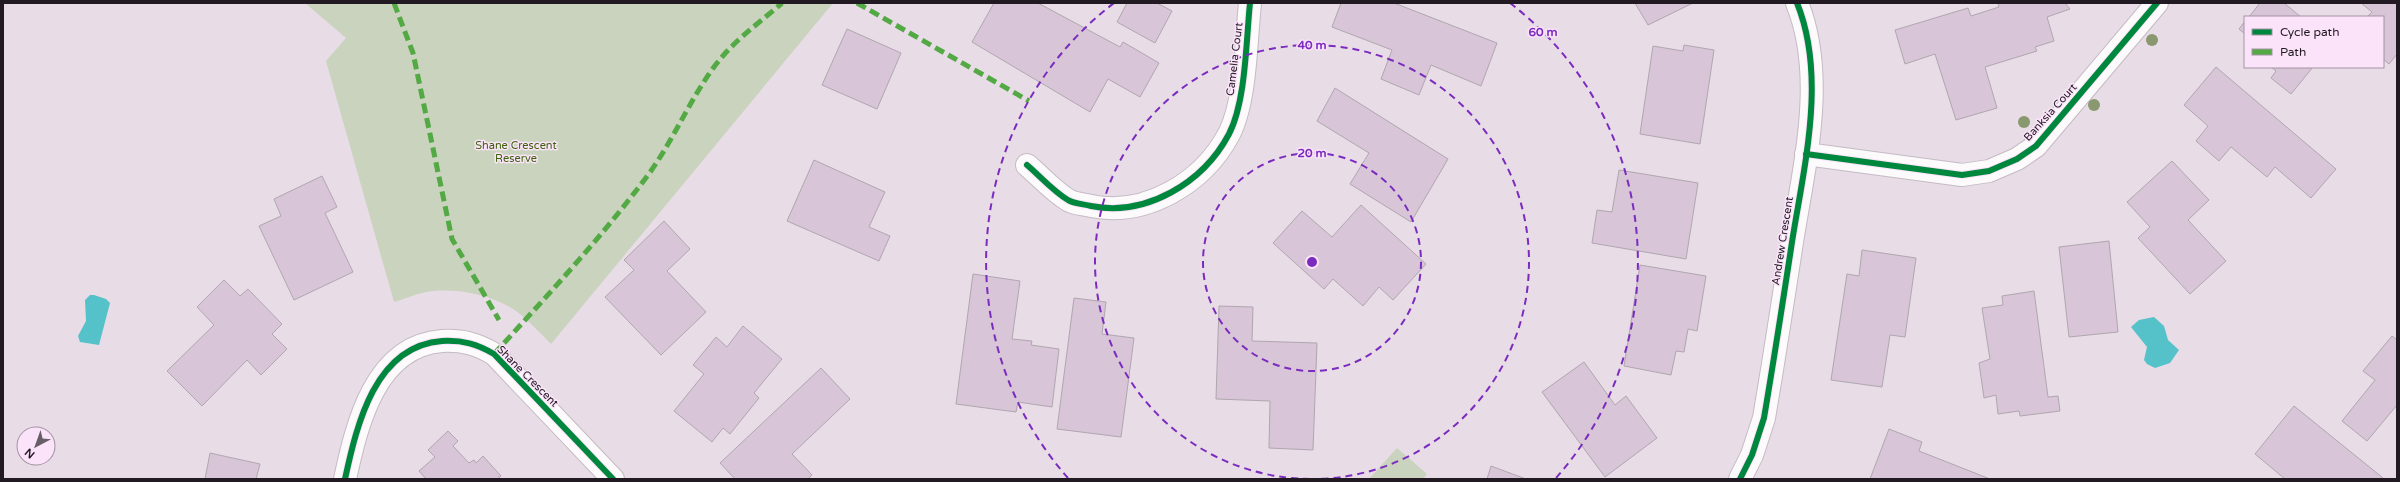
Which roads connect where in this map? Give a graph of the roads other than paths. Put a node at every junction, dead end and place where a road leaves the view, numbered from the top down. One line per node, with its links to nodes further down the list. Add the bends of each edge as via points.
1 (1250, 3): 5 (street, Camelia Court, via 1240,98 1229,134 1208,164 1182,187 1151,203 1106,209 1068,201)
2 (1797, 3): 4 (street, Andrew Crescent, via 1809,51 1811,94)
3 (2157, 3): 4 (street, Banksia Court, via 2036,146 2017,159 1989,171 1962,175)
4 (1806, 154): 8 (street, Andrew Crescent, via 1764,418 1752,455)
5 (1027, 164)
6 (345, 479): 7 (street, Shane Crescent, via 355,437 369,397 396,358 427,342 459,340 479,345 494,354)
7 (613, 479)
8 (1740, 479)

